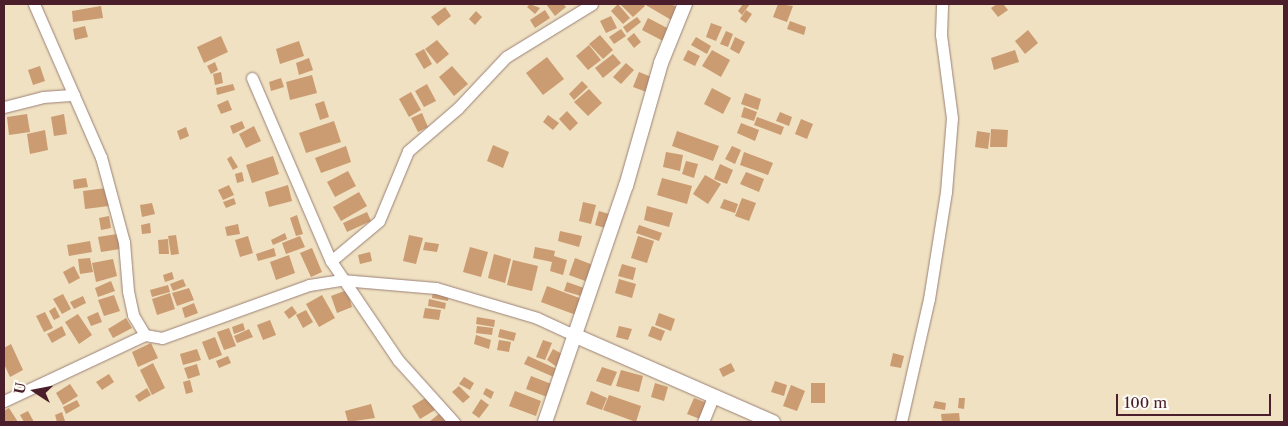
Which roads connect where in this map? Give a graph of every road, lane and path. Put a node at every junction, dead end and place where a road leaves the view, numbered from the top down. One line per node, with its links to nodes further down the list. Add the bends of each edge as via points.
1 (34, 4): 6 (street)
2 (592, 4): 8 (street, via 506,57 458,108 408,151 379,222)
3 (685, 4): 11 (street, via 661,63 631,169)
4 (942, 4): 18 (street, via 941,35 952,118 947,183 937,258)
5 (252, 78): 8 (street)
6 (74, 95): 7 (street, via 43,97); 10 (street, via 94,138 116,205 124,242 128,291 134,315)
7 (4, 107)
8 (331, 260): 9 (street)
9 (342, 280): 10 (street, via 309,285 162,338); 11 (street, via 417,284 445,290 537,318); 14 (street, via 398,360)
10 (145, 334): 13 (street)
11 (576, 336): 12 (street); 15 (street)
12 (714, 395): 16 (street); 17 (street)
13 (4, 402)
14 (454, 422)
15 (546, 422)
16 (703, 422)
17 (773, 422)
18 (901, 422)

